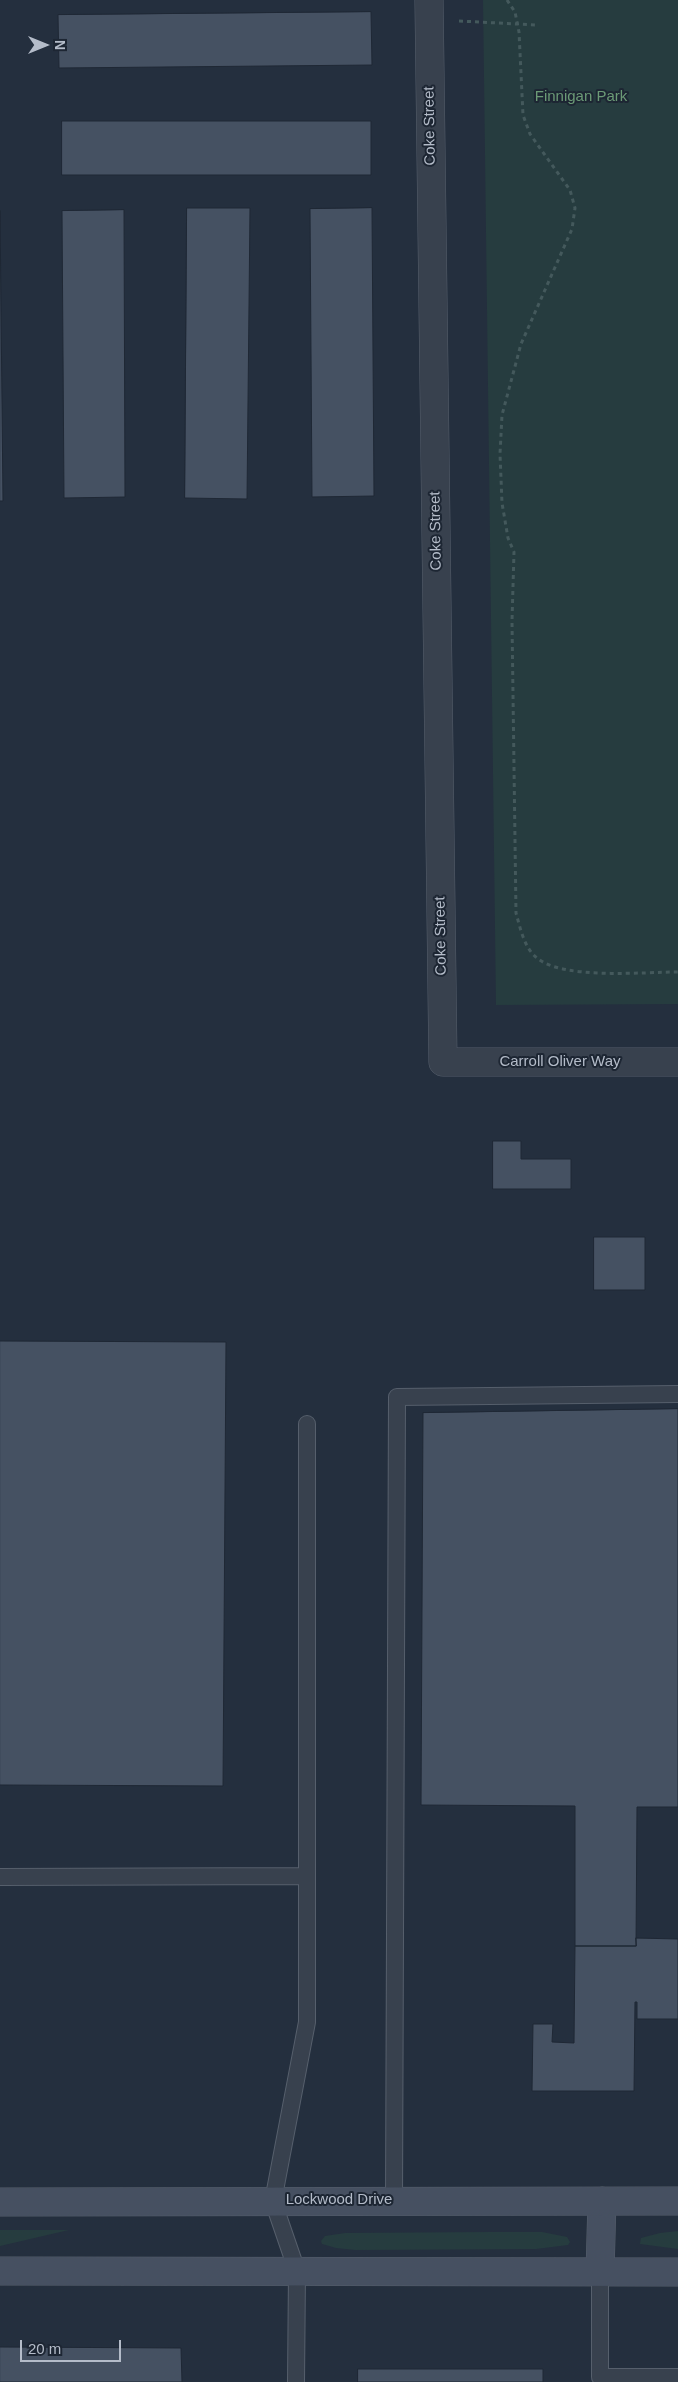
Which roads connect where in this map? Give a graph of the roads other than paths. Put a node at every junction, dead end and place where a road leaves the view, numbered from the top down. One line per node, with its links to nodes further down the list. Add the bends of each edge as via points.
1 (429, 10): 2 (street, Coke Street)
2 (443, 1062): 3 (street, Carroll Oliver Way)
3 (678, 1062)
4 (678, 1394): 8 (lane, via 397,1397)
5 (307, 1424): 6 (lane)
6 (307, 1876): 7 (lane); 9 (lane, via 307,2022)
7 (0, 1877)
8 (394, 2200): 9 (main road, Lockwood Drive); 10 (main road, Lockwood Drive)
9 (273, 2201): 12 (main road, Lockwood Drive); 14 (lane)
10 (602, 2201): 11 (main road, Lockwood Drive); 15 (main road)
11 (678, 2201)
12 (0, 2202)
13 (0, 2271): 14 (main road)
14 (297, 2271): 15 (main road); 18 (lane)
15 (600, 2272): 16 (main road); 17 (lane, via 600,2377)
16 (678, 2272)
17 (678, 2377)
18 (296, 2382)

